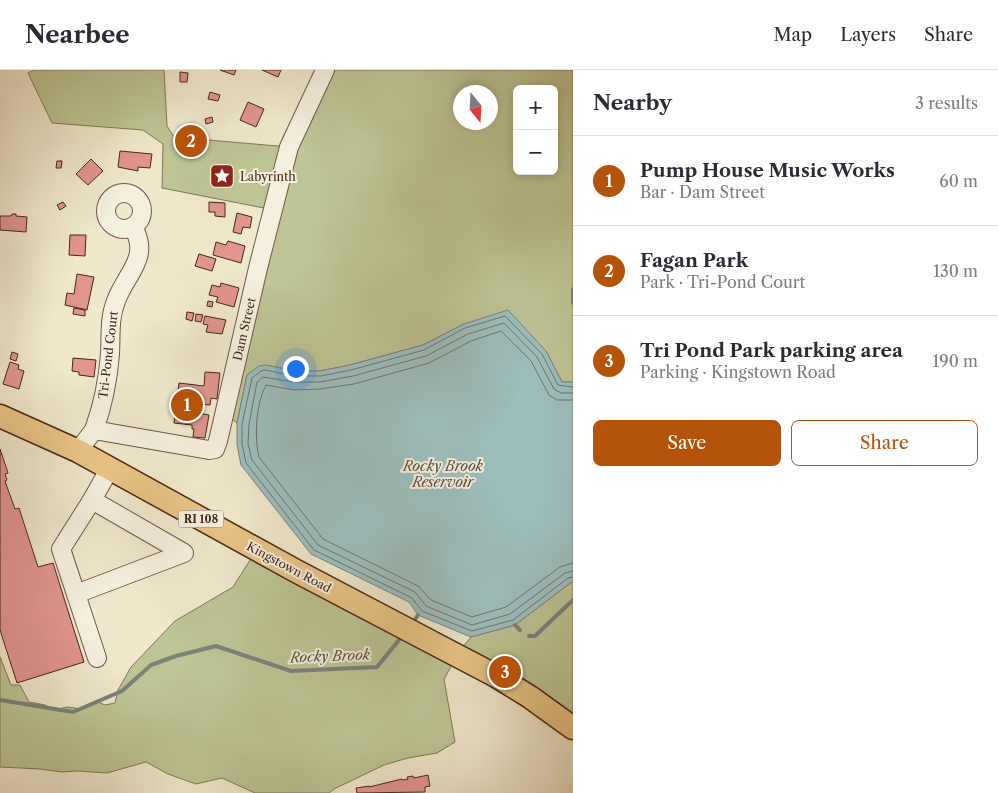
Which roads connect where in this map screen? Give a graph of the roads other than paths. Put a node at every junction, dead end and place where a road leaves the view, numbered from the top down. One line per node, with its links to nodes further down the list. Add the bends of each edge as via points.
1 (325, 70): 4 (street, Dam Street, via 288,147 215,449)
2 (134, 227): 4 (street, Tri-Pond Court, via 141,249 116,301 110,325 106,390)
3 (0, 416): 5 (main road, Kingstown Road / RI 108)
4 (94, 430): 5 (street)
5 (78, 451): 6 (main road, Kingstown Road / RI 108)
6 (110, 468): 7 (street); 10 (main road, Kingstown Road / RI 108, via 496,676)
7 (92, 500): 8 (street, via 62,549); 8 (street, via 184,553)
8 (76, 594): 9 (street)
9 (97, 658)
10 (573, 728)

